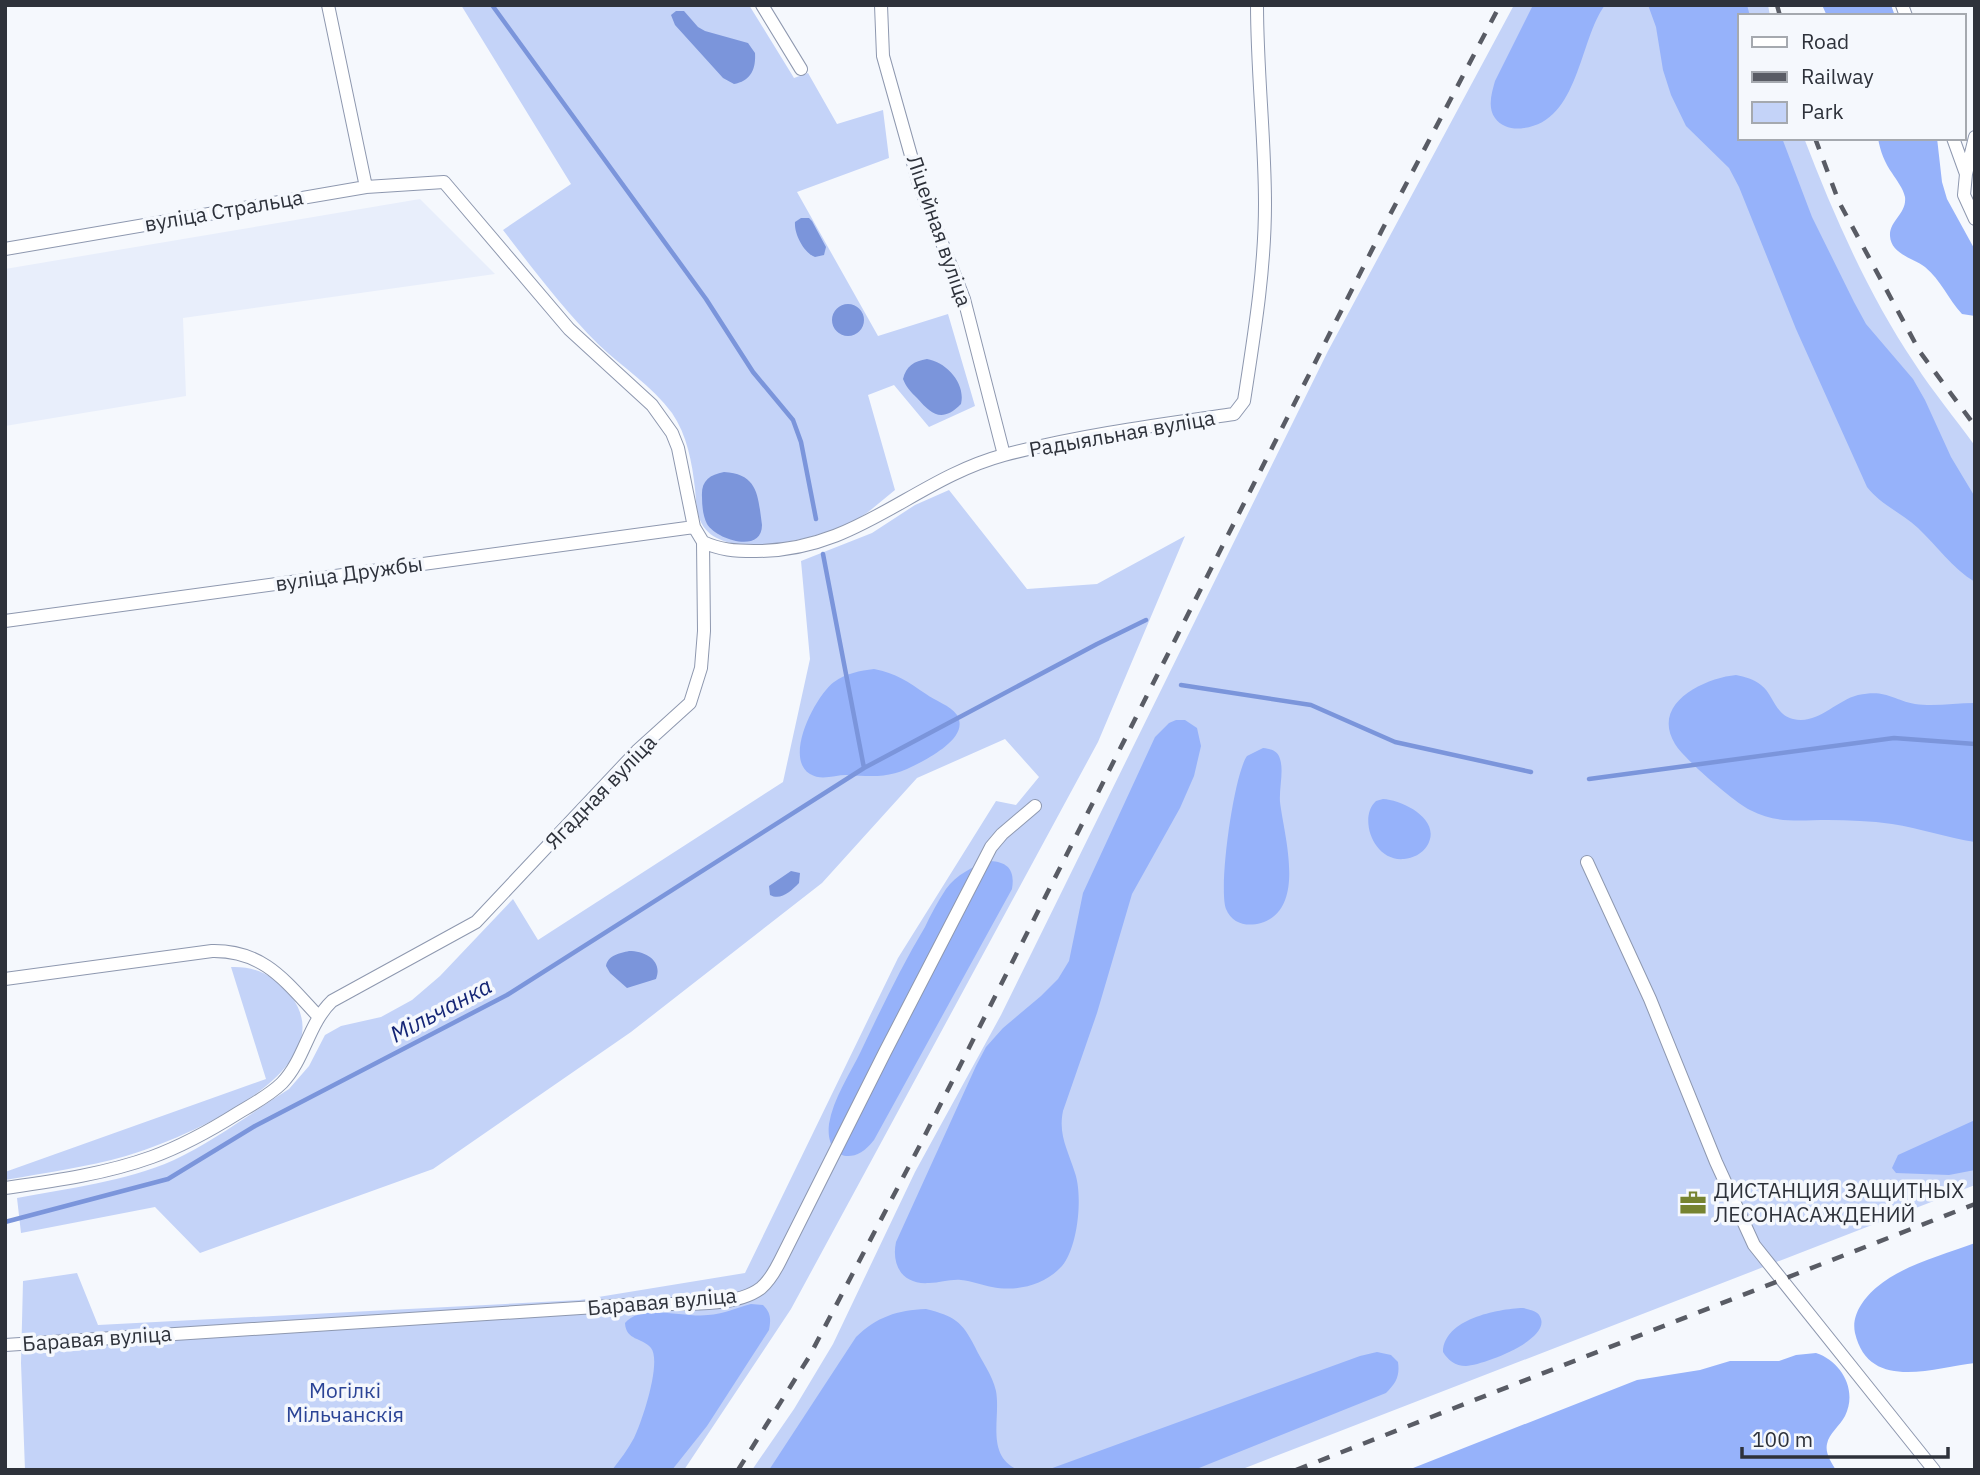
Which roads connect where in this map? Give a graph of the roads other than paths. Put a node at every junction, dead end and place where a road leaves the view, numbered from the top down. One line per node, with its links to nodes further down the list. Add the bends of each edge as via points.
1 (328, 5): 9 (street)
2 (762, 5): 5 (street)
3 (881, 5): 12 (street, Ліцейная вуліца, via 883,56 919,184 964,299)
4 (1257, 5): 12 (street, Радыяльная вуліца, via 1265,204 1260,294 1244,401 1234,414 1116,431)
5 (801, 69)
6 (1975, 137): 8 (street)
7 (1953, 140): 8 (street)
8 (1966, 174): 10 (street, via 1964,195)
9 (366, 187): 11 (street, вуліца Стральца); 13 (street, вуліца Стральца, via 444,182 569,329 663,418 678,447)
10 (1975, 219)
11 (5, 249)
12 (1004, 455): 14 (street, Радыяльная вуліца, via 953,474 838,537 786,550 735,551)
13 (694, 527): 14 (street); 15 (street, вуліца Дружбы)
14 (703, 542): 19 (street, Ягадная вуліца, via 704,631 701,668 690,703 637,751 476,922 341,994)
15 (5, 621)
16 (1035, 806): 21 (street, Баравая вуліца, via 991,847 780,1261 760,1289 717,1302)
17 (1587, 862): 22 (street, via 1754,1245)
18 (5, 979): 19 (street, via 230,950 271,968)
19 (319, 1017): 20 (street, Ягадная вуліца, via 293,1070 280,1085 187,1142 112,1169)
20 (5, 1188)
21 (5, 1345)
22 (1934, 1470)

